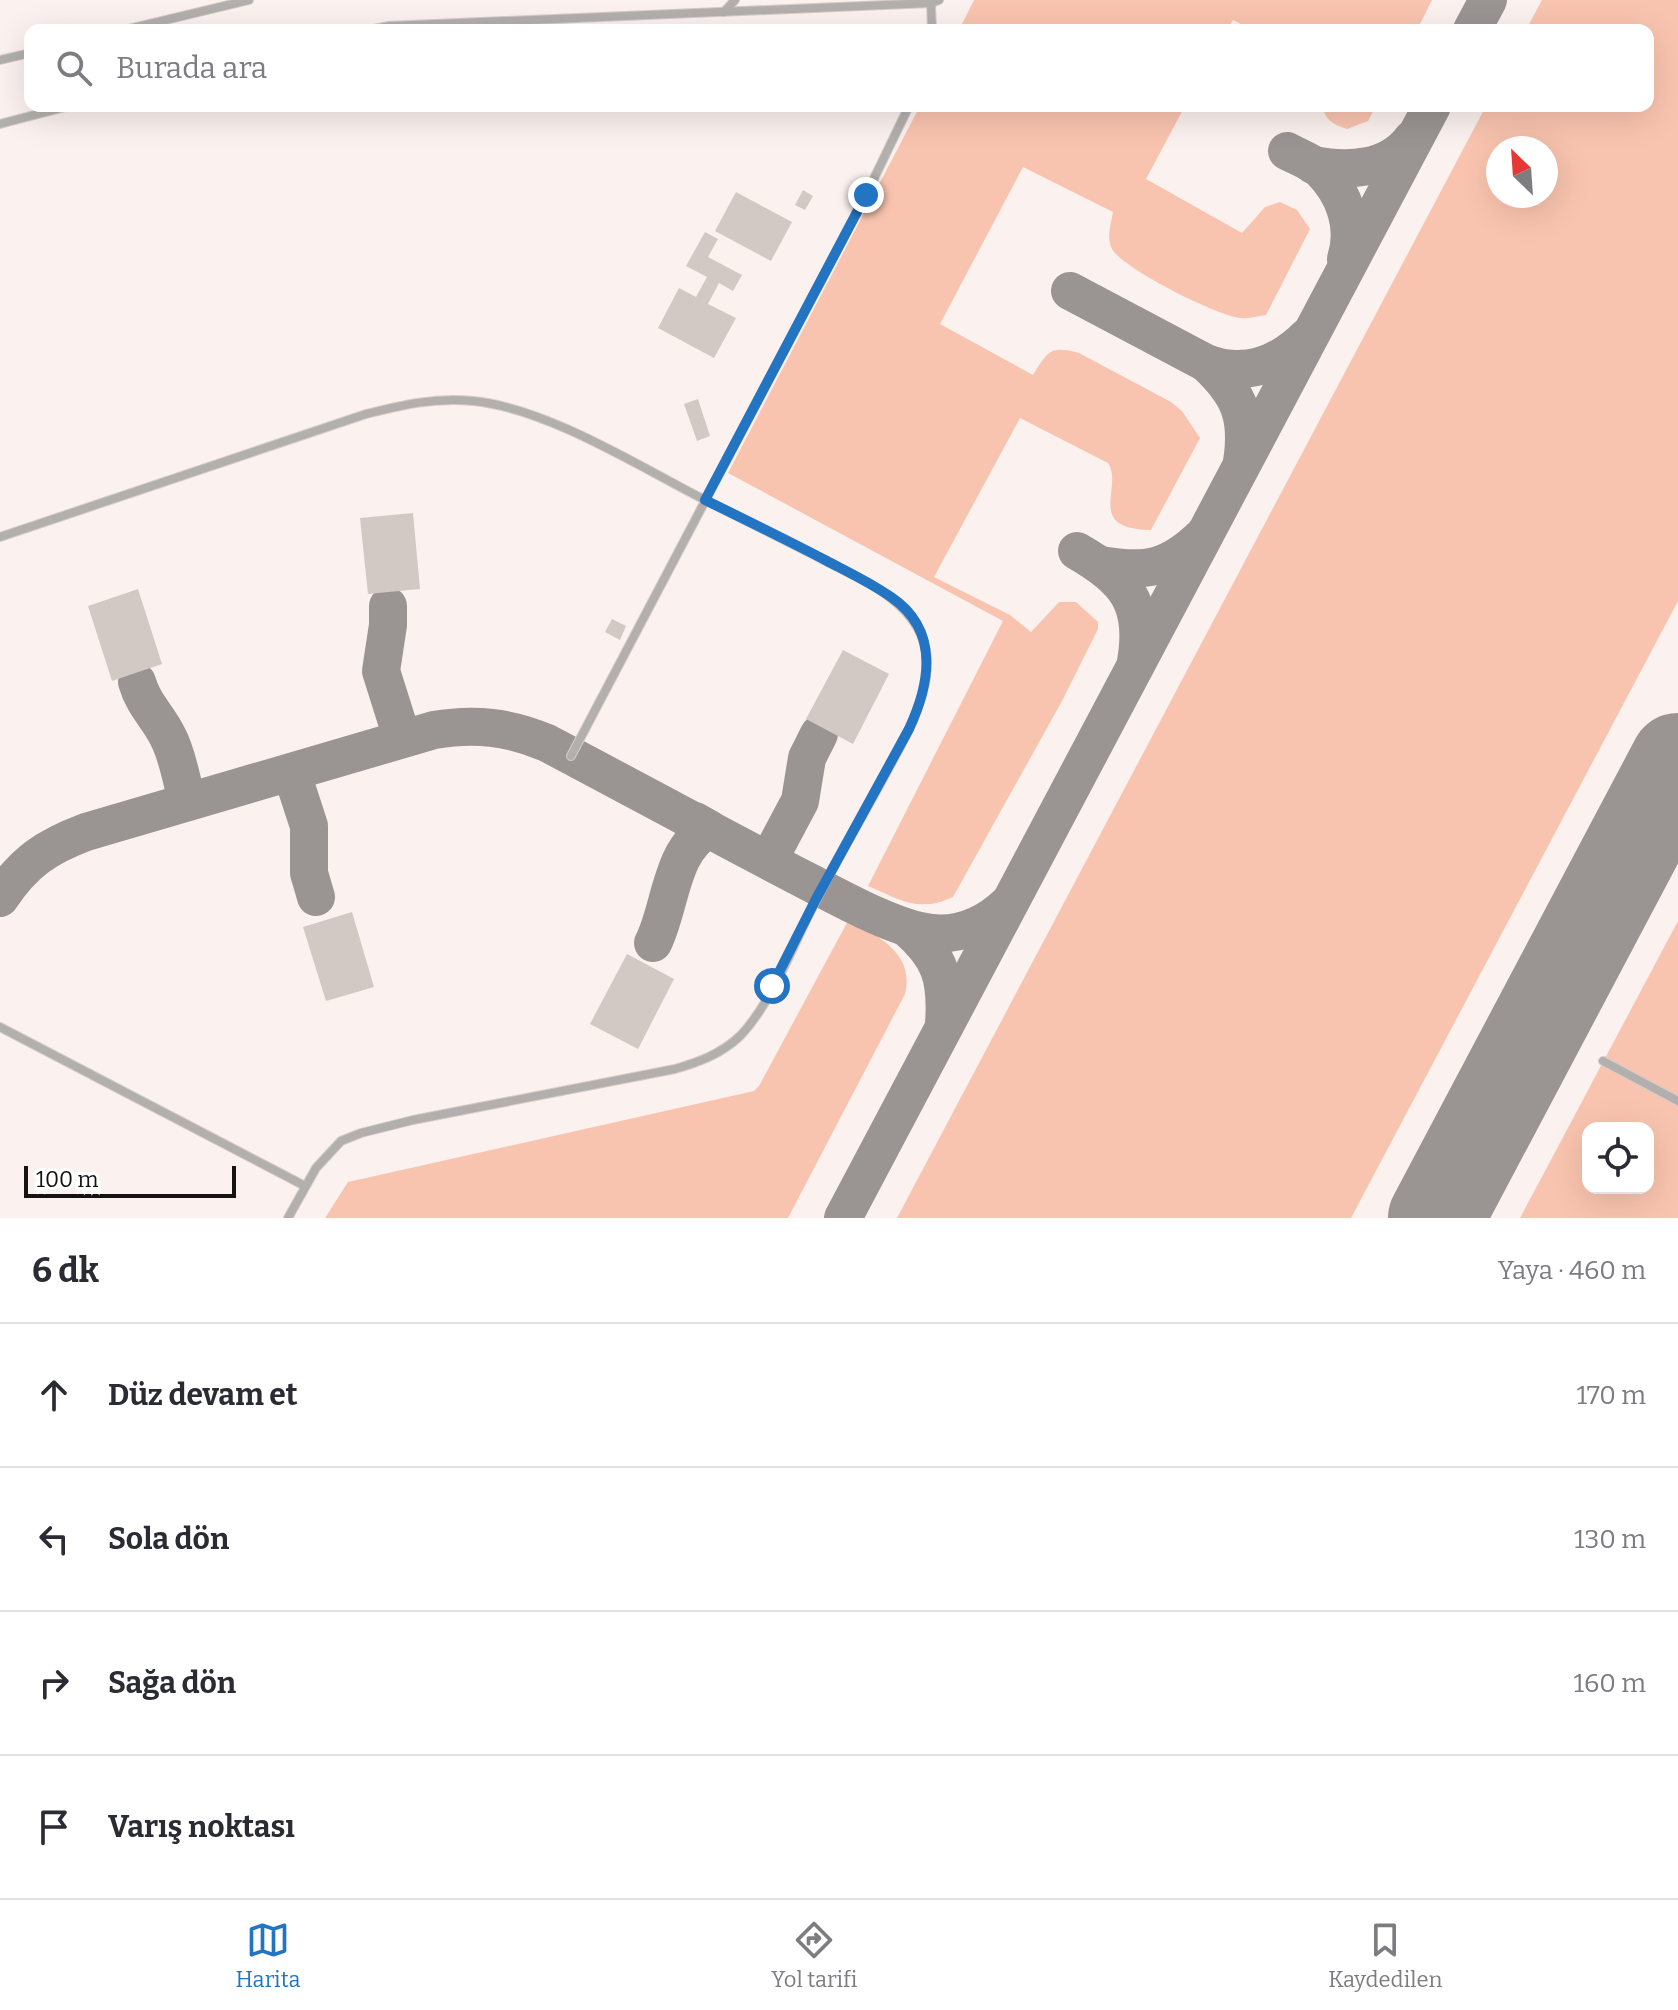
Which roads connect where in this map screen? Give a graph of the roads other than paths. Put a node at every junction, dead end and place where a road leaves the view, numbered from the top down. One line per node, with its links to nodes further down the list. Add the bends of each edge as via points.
1 (249, 0): 7 (lane)
2 (735, 0): 5 (lane)
3 (935, 2): 5 (lane); 9 (lane)
4 (699, 3): 6 (lane)
5 (724, 12): 6 (lane)
6 (698, 13): 8 (lane)
7 (149, 24)
8 (437, 24)
9 (933, 24)
10 (24, 54): 11 (lane)
11 (0, 60)
12 (46, 112): 14 (lane)
13 (906, 112): 15 (lane)
14 (0, 124)
15 (705, 500): 16 (lane, via 554,425 506,407 442,399 366,414); 17 (lane); 21 (lane, via 893,598 916,624 927,657 922,702 772,986 742,1034 704,1060 361,1133 330,1151)
16 (0, 537)
17 (571, 756)
18 (0, 1027): 21 (lane)
19 (1603, 1061): 20 (lane)
20 (1678, 1101)
21 (305, 1186): 22 (lane)
22 (288, 1218)

